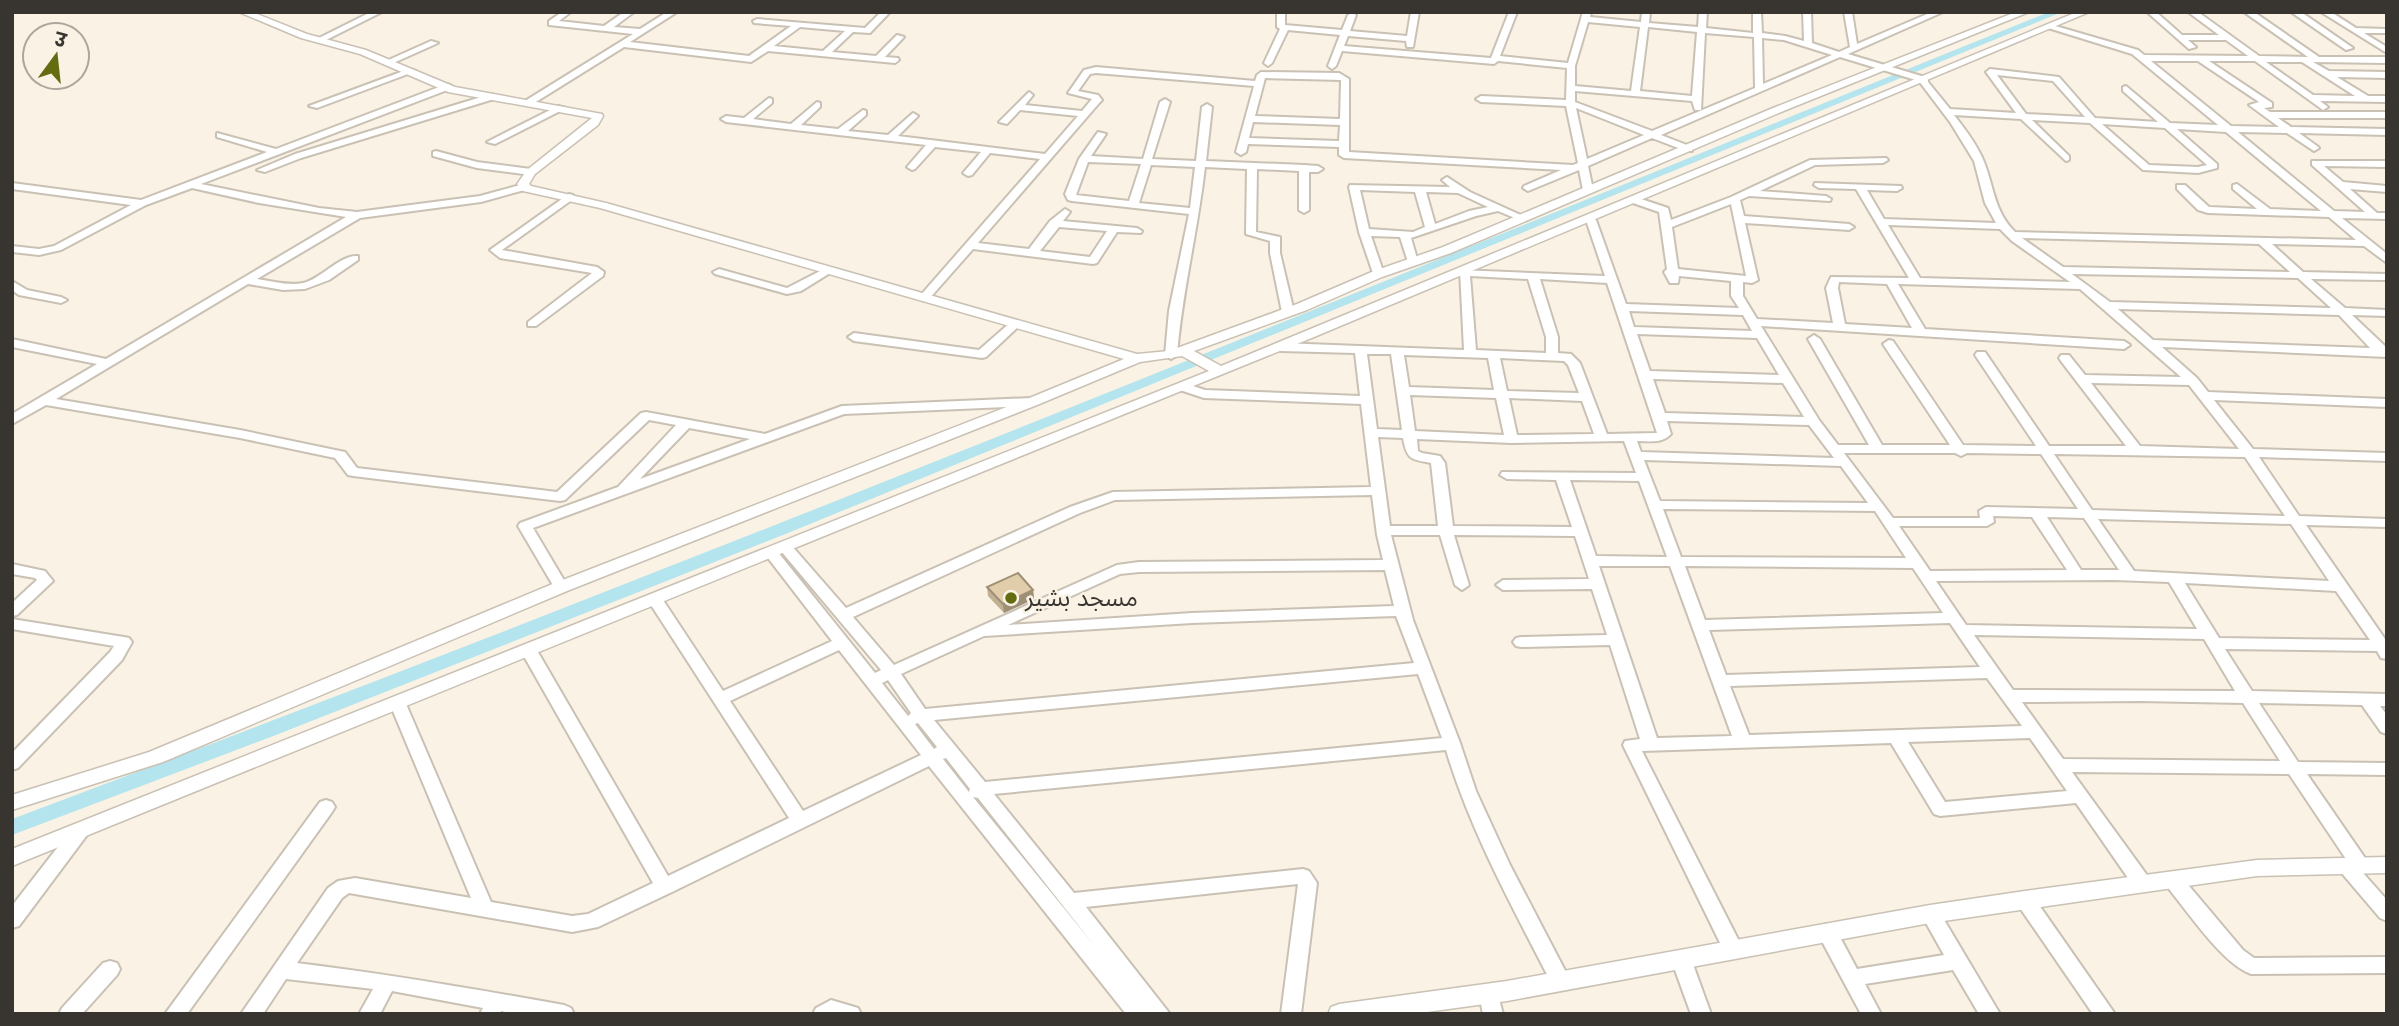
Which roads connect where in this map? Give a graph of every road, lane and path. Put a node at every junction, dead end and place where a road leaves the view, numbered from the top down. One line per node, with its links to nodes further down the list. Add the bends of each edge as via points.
1 (244, 12): 46 (street)
2 (377, 12): 46 (street)
3 (567, 12): 33 (street, via 552,23)
4 (630, 12): 33 (street)
5 (673, 12): 39 (street)
6 (791, 12): 28 (street)
7 (886, 12): 34 (street, via 867,31)
8 (1281, 12): 32 (street, via 1279,25)
9 (1415, 12): 45 (street)
10 (1513, 12): 58 (street)
11 (1646, 12): 29 (street)
12 (1703, 12): 35 (street)
13 (1757, 12): 41 (street)
14 (1807, 12): 48 (street)
15 (1848, 12): 54 (street)
16 (1933, 12): 24 (street)
17 (2025, 12): 71 (street)
18 (2085, 12): 31 (street)
19 (2151, 12): 43 (street)
20 (2192, 12): 44 (street)
21 (2248, 12): 65 (street)
22 (2295, 12): 37 (street)
23 (2325, 12): 36 (street)
24 (1939, 13): 54 (street)
25 (1352, 15): 40 (street)
26 (1586, 16): 29 (street); 70 (street)
27 (757, 21): 28 (street)
28 (776, 23): 30 (street)
29 (1644, 24): 35 (street); 81 (street)
30 (798, 25): 34 (street); 52 (street)
31 (2049, 27): 59 (street, via 2135,51); 75 (street)
32 (1284, 28): 40 (street); 68 (street)
33 (606, 29): 39 (street)
34 (850, 30): 55 (street)
35 (1702, 30): 41 (street); 86 (street)
36 (2357, 30): 37 (street); 38 (street); 51 (street)
37 (2323, 31): 51 (street, via 2346,46)
38 (2387, 31)
39 (642, 32): 49 (street)
40 (1345, 33): 45 (street); 53 (street)
41 (1756, 35): 48 (street); 79 (street)
42 (900, 37): 61 (street)
43 (2180, 37): 44 (street); 50 (street)
44 (2226, 37): 62 (street)
45 (1411, 39): 56 (street)
46 (319, 40): 67 (street)
47 (434, 43): 67 (street)
48 (1808, 43): 57 (street)
49 (622, 44): 52 (street, via 751,59); 91 (street)
50 (2192, 47)
51 (2384, 47)
52 (766, 48): 55 (street)
53 (1339, 48): 56 (street); 69 (street)
54 (1854, 49): 57 (street)
55 (824, 54): 61 (street)
56 (1409, 54): 58 (street)
57 (1843, 54): 71 (street); 79 (street)
58 (1497, 58): 70 (street)
59 (2143, 58): 60 (street); 115 (street)
60 (2199, 58): 62 (street); 106 (street, via 2269,105 2255,105)
61 (878, 59): 63 (street)
62 (2255, 59): 64 (street); 84 (street)
63 (895, 60)
64 (2305, 60): 65 (street); 73 (street)
65 (2318, 60): 66 (street)
66 (2387, 60)
67 (388, 62): 72 (street)
68 (1268, 63)
69 (1332, 66)
70 (1571, 66): 78 (street)
71 (1885, 67): 75 (street); 127 (street)
72 (412, 71): 77 (street); 94 (street)
73 (2328, 74): 74 (street); 87 (street)
74 (2387, 75)
75 (1920, 79): 99 (street); 165 (street)
76 (1257, 84): 101 (street, via 1092,70 1072,91 1097,99); 108 (street); 112 (street, via 1264,74 1343,76)
77 (447, 87): 83 (street); 129 (street)
78 (1570, 88): 81 (street); 92 (street)
79 (1759, 88): 102 (street)
80 (2126, 89): 113 (street)
81 (1635, 93): 86 (street)
82 (1030, 95): 95 (street)
83 (491, 97): 91 (street); 143 (street)
84 (2310, 98): 87 (street); 97 (street)
85 (1481, 99): 92 (street)
86 (1696, 99): 102 (street)
87 (2366, 99): 88 (street)
88 (2387, 99)
89 (769, 101): 109 (street)
90 (1165, 102): 135 (street)
91 (527, 103): 98 (street)
92 (1570, 103): 121 (street); 138 (street)
93 (817, 105): 114 (street)
94 (314, 106)
95 (1018, 107): 101 (street); 111 (street)
96 (1207, 107): 137 (street)
97 (2323, 107)
98 (561, 108): 123 (street); 144 (street, via 598,118)
99 (1947, 111): 105 (street); 187 (street, via 1979,161 1990,203)
100 (863, 113): 118 (street)
101 (1085, 114): 131 (street)
102 (1701, 114): 121 (street)
103 (2386, 115): 106 (street)
104 (913, 116): 122 (street)
105 (2023, 116): 110 (street); 110 (street, via 1990,72 2056,79); 132 (street)
106 (2269, 116): 116 (street)
107 (726, 119): 109 (street)
108 (1252, 119): 112 (street); 125 (street, via 1242,146)
109 (746, 121): 114 (street)
110 (2093, 121): 113 (street); 113 (street, via 2146,168 2198,170 2214,166)
111 (1003, 122)
112 (1345, 122): 125 (street)
113 (2165, 126): 115 (street)
114 (793, 127): 118 (street)
115 (2230, 129): 116 (street); 173 (street)
116 (2288, 130): 117 (street); 126 (street)
117 (2387, 132)
118 (839, 133): 122 (street)
119 (1101, 134): 133 (street)
120 (220, 135): 129 (street)
121 (1653, 135): 127 (street); 138 (street)
122 (890, 139): 124 (street)
123 (492, 142)
124 (932, 144): 128 (street); 139 (street)
125 (1343, 144): 138 (street, via 1346,156)
126 (2315, 148)
127 (1689, 149): 160 (street)
128 (988, 150): 131 (street); 145 (street)
129 (276, 152): 147 (street)
130 (436, 154): 144 (street)
131 (1047, 157): 191 (street)
132 (2066, 158)
133 (1084, 159): 135 (street); 167 (street, via 1072,198)
134 (1883, 160): 161 (street, via 1813,162)
135 (1146, 163): 137 (street); 167 (street)
136 (2387, 164): 149 (street, via 2315,163)
137 (1198, 165): 140 (street); 171 (street)
138 (1578, 166): 155 (street); 160 (street)
139 (912, 167)
140 (1252, 167): 141 (street); 218 (street, via 1251,234 1276,239)
141 (1304, 169): 142 (street); 169 (street)
142 (1318, 169)
143 (262, 170)
144 (531, 172): 151 (street)
145 (968, 173)
146 (1447, 180): 159 (street)
147 (193, 185): 166 (street); 174 (street)
148 (1819, 185): 152 (street)
149 (2340, 185): 157 (street); 175 (street)
150 (12, 186): 166 (street)
151 (524, 187): 162 (street); 174 (street, via 481,199)
152 (1860, 187): 156 (street); 180 (street)
153 (2181, 187): 172 (street, via 2205,209)
154 (2237, 187): 172 (street)
155 (1528, 188)
156 (1897, 188)
157 (2387, 188)
158 (1420, 190): 159 (street); 185 (street); 188 (street, via 1354,187)
159 (1461, 190): 168 (street)
160 (1588, 190): 177 (street)
161 (1748, 193): 163 (street); 164 (street)
162 (569, 197): 200 (street); 222 (street, via 495,250 500,255 598,272)
163 (1735, 199): 178 (street); 182 (street)
164 (1826, 199)
165 (1637, 201): 179 (street); 182 (street, via 1664,210)
166 (142, 203): 194 (street, via 52,250)
167 (1133, 206): 171 (street)
168 (1499, 208): 177 (street); 185 (street)
169 (1304, 210)
170 (1065, 212): 181 (street)
171 (1195, 212): 237 (street, via 1175,311)
172 (2267, 212): 173 (street)
173 (2330, 214): 175 (street); 192 (street)
174 (357, 215): 210 (street)
175 (2374, 215): 176 (street)
176 (2387, 216)
177 (1522, 218): 198 (street)
178 (1739, 219): 183 (street); 207 (street, via 1752,279)
179 (1591, 220): 202 (street); 208 (street)
180 (1884, 222): 187 (street); 211 (street)
181 (1055, 223): 184 (street); 195 (street)
182 (1666, 226): 207 (street, via 1672,277)
183 (1849, 227)
184 (1114, 229): 186 (street); 195 (street, via 1093,261)
185 (1431, 229): 189 (street)
186 (1137, 231)
187 (2007, 231): 190 (street); 199 (street)
188 (1364, 232): 189 (street); 203 (street)
189 (1405, 236): 198 (street)
190 (2261, 240): 192 (street); 204 (street)
191 (971, 245): 195 (street); 214 (street)
192 (2369, 245): 193 (street); 197 (street)
193 (2387, 248)
194 (12, 249)
195 (1032, 253)
196 (354, 258): 210 (street, via 306,288)
197 (2387, 260)
198 (1413, 262): 203 (street)
199 (2059, 270): 204 (street); 213 (street)
200 (827, 271): 201 (street, via 787,291); 214 (street)
201 (719, 272)
202 (1464, 272): 205 (street); 234 (street); 238 (street)
203 (1378, 274): 218 (street)
204 (2300, 275): 206 (street); 219 (street)
205 (1533, 276): 208 (street); 242 (street, via 1552,337)
206 (2387, 277)
207 (1737, 278): 221 (street, via 1737,296)
208 (1612, 280): 217 (street)
209 (1890, 280): 211 (street); 224 (street, via 1835,279 1832,288); 226 (street)
210 (248, 281): 245 (street)
211 (1917, 282): 213 (street)
212 (12, 284): 215 (street, via 23,293)
213 (2083, 286): 216 (street)
214 (924, 298): 223 (street)
215 (61, 300)
216 (2106, 305): 219 (street); 231 (street)
217 (1622, 307): 221 (street); 225 (street)
218 (1288, 312): 237 (street)
219 (2342, 312): 220 (street); 240 (street)
220 (2387, 313)
221 (1751, 317): 224 (street); 227 (street)
222 (532, 324)
223 (1015, 324): 228 (street, via 982,354); 243 (street)
224 (1840, 328): 226 (street)
225 (1630, 330): 227 (street); 247 (street)
226 (1921, 333): 233 (street)
227 (1762, 335): 248 (street)
228 (854, 337)
229 (1814, 340): 270 (street)
230 (12, 343): 245 (street)
231 (2150, 343): 240 (street); 250 (street)
232 (1889, 344): 273 (street)
233 (2123, 345)
234 (1281, 347): 235 (street); 246 (street)
235 (1361, 350): 236 (street); 256 (street)
236 (1397, 351): 238 (street); 252 (street)
237 (1181, 353): 243 (street); 246 (street)
238 (1470, 354): 239 (street)
239 (1493, 354): 242 (street); 253 (street)
240 (2385, 354)
241 (1981, 355): 271 (street)
242 (1552, 356): 255 (street, via 1567,357 1574,363)
243 (1137, 358): 258 (street)
244 (2065, 358): 249 (street)
245 (110, 363): 257 (street)
246 (1217, 369): 251 (street)
247 (1645, 375): 248 (street); 260 (street)
248 (1788, 379): 262 (street)
249 (2081, 379): 250 (street); 272 (street)
250 (2193, 380): 254 (street)
251 (1184, 387): 256 (street, via 1204,394); 293 (street)
252 (1403, 391): 253 (street); 265 (street)
253 (1501, 394): 255 (street); 269 (street)
254 (2205, 396): 259 (street); 274 (street)
255 (1587, 397): 268 (street)
256 (1367, 400): 264 (street)
257 (44, 401): 261 (street); 263 (street, via 341,455 353,472 560,497 646,416)
258 (1032, 402): 267 (street, via 842,410); 306 (street)
259 (2387, 403)
260 (1660, 418): 262 (street); 266 (street, via 1664,436)
261 (12, 421)
262 (1812, 421): 275 (street)
263 (686, 423): 267 (street); 281 (street)
264 (1371, 433): 265 (street); 282 (street)
265 (1410, 435): 269 (street); 291 (street, via 1413,455 1438,463)
266 (1629, 437): 268 (street); 276 (street)
267 (766, 438): 281 (street)
268 (1602, 438): 269 (street)
269 (1511, 439)
270 (1877, 448): 273 (street); 275 (street)
271 (2048, 450): 272 (street); 273 (street); 286 (street)
272 (2136, 450): 274 (street)
273 (1961, 452)
274 (2249, 453): 277 (street); 287 (street)
275 (1839, 455): 276 (street); 284 (street)
276 (1636, 456): 280 (street)
277 (2387, 457)
278 (1507, 475): 279 (street)
279 (1562, 476): 280 (street); 292 (street)
280 (1644, 477): 283 (street)
281 (621, 491): 306 (street, via 525,526)
282 (1379, 491): 290 (street); 310 (street, via 1113,496)
283 (1654, 505): 284 (street); 294 (street)
284 (1880, 507): 288 (street)
285 (2037, 513): 286 (street); 288 (street, via 1986,511 1987,522); 299 (street)
286 (2088, 514): 287 (street); 300 (street)
287 (2296, 521): 289 (street); 305 (street)
288 (1890, 522): 298 (street)
289 (2387, 523)
290 (1384, 530): 291 (street); 296 (street)
291 (1446, 531): 292 (street); 303 (street)
292 (1580, 532): 295 (street)
293 (779, 551): 307 (street); 310 (street); 317 (street)
294 (1675, 560): 295 (street); 298 (street); 313 (street)
295 (1590, 561): 302 (street)
296 (1392, 565): 309 (street); 314 (street, via 1125,568)
297 (12, 569): 308 (street, via 40,573 46,581)
298 (1922, 569): 299 (street); 312 (street)
299 (2077, 575): 300 (street)
300 (2130, 576): 301 (street)
301 (2174, 578): 305 (street); 315 (street)
302 (1598, 584): 304 (street); 316 (street)
303 (1462, 585)
304 (1503, 585)
305 (2340, 586): 319 (street)
306 (561, 587): 349 (street, via 156,757)
307 (656, 601): 320 (street); 328 (street)
308 (12, 611)
309 (1403, 611): 314 (street, via 1167,619); 321 (street)
310 (842, 617): 322 (street)
311 (12, 624): 342 (street, via 124,642 116,656)
312 (1958, 624): 313 (street); 315 (street); 323 (street)
313 (1699, 625): 325 (street)
314 (975, 633): 322 (street)
315 (2212, 638): 319 (street); 327 (street)
316 (1616, 640): 318 (street); 339 (street)
317 (842, 642): 324 (street); 328 (street)
318 (1521, 642)
319 (2383, 645)
320 (529, 651): 331 (street); 358 (street)
321 (1423, 668): 332 (street); 338 (street)
322 (891, 672): 324 (street); 332 (street)
323 (1991, 672): 325 (street); 326 (street)
324 (872, 681): 333 (street)
325 (1721, 681): 337 (street)
326 (2009, 696): 327 (street); 335 (street)
327 (2248, 698): 330 (street); 344 (street)
328 (720, 699): 351 (street)
329 (2387, 699): 330 (street)
330 (2367, 700): 334 (street)
331 (398, 704): 352 (street); 361 (street)
332 (921, 715): 333 (street); 340 (street)
333 (905, 723): 341 (street)
334 (2387, 728)
335 (2034, 732): 336 (street); 343 (street)
336 (1897, 738): 337 (street); 347 (street, via 1940,809)
337 (1743, 741): 339 (street)
338 (1452, 743): 346 (street); 374 (street, via 1466,791)
339 (1650, 743): 366 (street, via 1631,745)
340 (949, 749): 341 (street); 346 (street)
341 (932, 757): 348 (street); 351 (street)
342 (12, 764)
343 (2058, 765): 344 (street); 347 (street)
344 (2292, 766): 345 (street); 355 (street)
345 (2387, 769)
346 (982, 789): 348 (street); 360 (street)
347 (2080, 796): 357 (street)
348 (964, 799): 384 (street)
349 (12, 803)
350 (326, 807): 378 (street)
351 (800, 821): 358 (street)
352 (81, 830): 353 (street); 364 (street)
353 (12, 858)
354 (2387, 865): 355 (street)
355 (2354, 866): 356 (street, via 2257,868); 362 (street)
356 (2172, 879): 357 (street); 369 (street, via 2236,956 2251,966)
357 (2142, 883): 359 (street)
358 (665, 887): 361 (street, via 601,918 572,924)
359 (2025, 900): 363 (street); 391 (street)
360 (1071, 901): 385 (street); 386 (street, via 1303,876 1308,883)
361 (485, 909): 371 (street, via 345,886 335,893)
362 (2387, 913)
363 (1930, 914): 365 (street); 368 (street)
364 (12, 920)
365 (1827, 932): 366 (street); 372 (street)
366 (1733, 949): 367 (street)
367 (1681, 959): 374 (street); 388 (street)
368 (1958, 961): 372 (street); 390 (street)
369 (2387, 965)
370 (110, 969): 377 (street)
371 (282, 970): 373 (street); 379 (street)
372 (1852, 978): 389 (street)
373 (387, 982): 376 (street); 380 (street)
374 (1561, 982): 375 (street)
375 (1491, 1004): 387 (street)
376 (493, 1007): 381 (street)
377 (69, 1014)
378 (174, 1014)
379 (251, 1014)
380 (369, 1014)
381 (564, 1014)
382 (824, 1014): 383 (street, via 831,1009)
383 (851, 1014)
384 (1138, 1014)
385 (1160, 1014)
386 (1291, 1014)
387 (1339, 1014)
388 (1701, 1014)
389 (1871, 1014)
390 (1990, 1014)
391 (2105, 1014)

